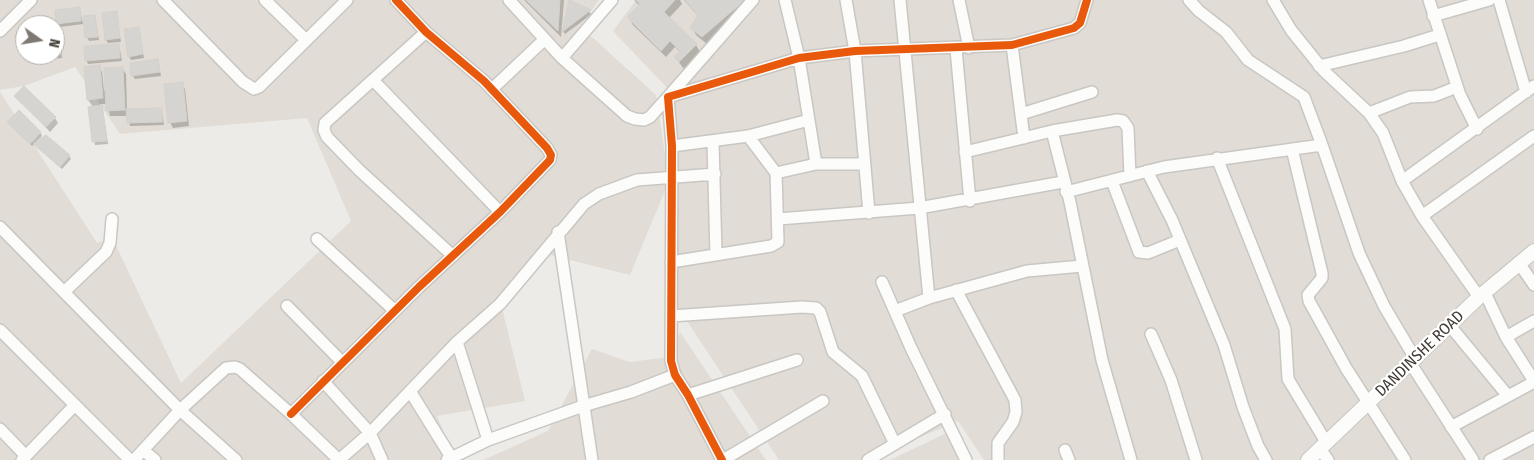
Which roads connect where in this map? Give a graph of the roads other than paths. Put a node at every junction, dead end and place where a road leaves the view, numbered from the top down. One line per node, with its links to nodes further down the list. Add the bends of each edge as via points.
1 (31, 0): 20 (street)
2 (163, 0): 24 (street, via 243,82 254,89)
3 (265, 0): 24 (street)
4 (347, 0): 24 (street)
5 (396, 0): 21 (street)
6 (510, 0): 23 (street)
7 (612, 0): 30 (street)
8 (753, 0): 38 (street)
9 (785, 0): 31 (street)
10 (846, 0): 29 (street)
11 (900, 0): 28 (street)
12 (959, 0): 26 (street)
13 (1087, 0): 25 (street, via 1080,23 1074,28)
14 (1189, 0): 48 (street, via 1226,32 1248,60 1304,97)
15 (1273, 0): 32 (street)
16 (1429, 0): 19 (street)
17 (1489, 0): 19 (street)
18 (1499, 0): 36 (street)
19 (1433, 16): 22 (street)
20 (0, 31)
21 (426, 32): 33 (street); 35 (street)
22 (1439, 35): 32 (street); 34 (street)
23 (545, 39): 30 (street); 35 (street)
24 (306, 40)
25 (1012, 45): 26 (street); 40 (street)
26 (969, 48): 27 (street)
27 (956, 49): 28 (street); 51 (street)
28 (905, 50): 29 (street); 64 (street)
29 (855, 51): 31 (street); 54 (street)
30 (562, 58): 38 (street, via 635,120 650,117)
31 (800, 58): 38 (street); 41 (street)
32 (1319, 66): 39 (street)
33 (373, 80): 65 (street); 77 (street, via 325,123 327,137)
34 (1457, 87): 39 (street, via 1434,96 1410,97); 42 (street)
35 (492, 89): 65 (street, via 551,155 550,160)
36 (1530, 89): 42 (street)
37 (1092, 92): 40 (street)
38 (668, 97): 49 (street)
39 (1369, 113): 61 (street, via 1383,133)
40 (1021, 114): 46 (street)
41 (809, 120): 44 (street); 53 (street)
42 (1477, 129): 61 (street)
43 (1052, 131): 46 (street); 58 (street, via 1105,120 1123,121 1128,128); 62 (street)
44 (748, 136): 47 (street); 56 (street)
45 (1534, 136): 67 (street)
46 (1024, 138): 51 (street)
47 (713, 142): 49 (street); 57 (street)
48 (1322, 144): 50 (street); 99 (street, via 1359,253)
49 (672, 146): 59 (street)
50 (1292, 149): 52 (street); 107 (street, via 1322,273 1322,278 1307,298 1346,368)
51 (965, 152): 63 (street)
52 (1217, 158): 55 (street); 120 (street, via 1285,329 1288,379)
53 (816, 164): 54 (street); 56 (street)
54 (864, 164): 66 (street)
55 (1148, 171): 58 (street); 74 (street)
56 (776, 173): 69 (street)
57 (714, 174): 59 (street); 76 (street)
58 (1130, 176): 60 (street)
59 (672, 177): 71 (street, via 637,180 599,194 584,204); 78 (street)
60 (1112, 181): 62 (street); 74 (street, via 1138,252 1148,253)
61 (1402, 181): 67 (street)
62 (1065, 187): 63 (street); 80 (street)
63 (970, 201): 64 (street)
64 (920, 208): 66 (street); 86 (street)
65 (500, 212): 77 (street)
66 (869, 213): 69 (street)
67 (1422, 216): 85 (street)
68 (112, 219): 84 (street, via 106,252)
69 (778, 219): 76 (street, via 776,244)
70 (0, 227): 73 (street)
71 (558, 232): 96 (street, via 500,304); 109 (street)
72 (317, 239): 88 (street)
73 (4, 240): 84 (street)
74 (1180, 240): 136 (street, via 1224,345 1243,407)
75 (1534, 251): 79 (street, DANDINSHE ROAD)
76 (716, 255): 78 (street)
77 (453, 256): 88 (street)
78 (671, 262): 90 (street)
79 (1519, 263): 82 (street); 85 (street, DANDINSHE ROAD)
80 (1082, 266): 83 (street, via 1036,269); 134 (street, via 1102,360)
81 (882, 282): 89 (street)
82 (1534, 285)
83 (956, 290): 86 (street); 133 (street, via 1015,400 1013,422 998,443)
84 (64, 292): 110 (street)
85 (1482, 295): 92 (street, DANDINSHE ROAD); 95 (street)
86 (929, 298): 89 (street)
87 (287, 306): 98 (street)
88 (395, 311): 98 (street)
89 (895, 311): 112 (street)
90 (671, 316): 100 (street, via 671,361); 118 (street, via 802,306 816,308 832,352 862,376)
91 (1534, 321): 95 (street)
92 (1451, 326): 99 (street, DANDINSHE ROAD); 105 (street)
93 (0, 330): 108 (street)
94 (1152, 334): 135 (street, via 1171,380)
95 (1506, 337): 102 (street)
96 (457, 342): 103 (street); 117 (street)
97 (797, 360): 104 (street)
98 (342, 362): 101 (street)
99 (1413, 362): 107 (street, DANDINSHE ROAD); 113 (street)
100 (675, 375): 104 (street); 109 (street)
101 (324, 381): 111 (street); 115 (street)
102 (1534, 382): 105 (street)
103 (410, 391): 115 (street); 123 (street)
104 (688, 395): 130 (street)
105 (1508, 396): 113 (street)
106 (823, 401): 130 (street)
107 (1370, 402): 120 (street, DANDINSHE ROAD); 138 (street)
108 (74, 406): 121 (street); 124 (street)
109 (583, 406): 117 (street); 129 (street)
110 (180, 410): 111 (street, via 226,368 235,367); 119 (street); 122 (street)
111 (291, 414): 127 (street)
112 (945, 414): 118 (street); 132 (street)
113 (1451, 426): 139 (street)
114 (0, 429): 121 (street)
115 (370, 433): 127 (street); 128 (street)
116 (1534, 437): 140 (street)
117 (488, 440): 123 (street)
118 (895, 444): 131 (street)
119 (144, 450): 125 (street); 126 (street)
120 (1325, 451): 137 (street, DANDINSHE ROAD)
121 (24, 458)
122 (233, 459)
123 (449, 459)
124 (130, 460)
125 (134, 460)
126 (155, 460)
127 (339, 460)
128 (382, 460)
129 (592, 460)
130 (722, 460)
131 (868, 460)
132 (966, 460)
133 (998, 460)
134 (1131, 460)
135 (1196, 460)
136 (1266, 460)
137 (1308, 460)
138 (1405, 460)
139 (1473, 460)
140 (1490, 460)

